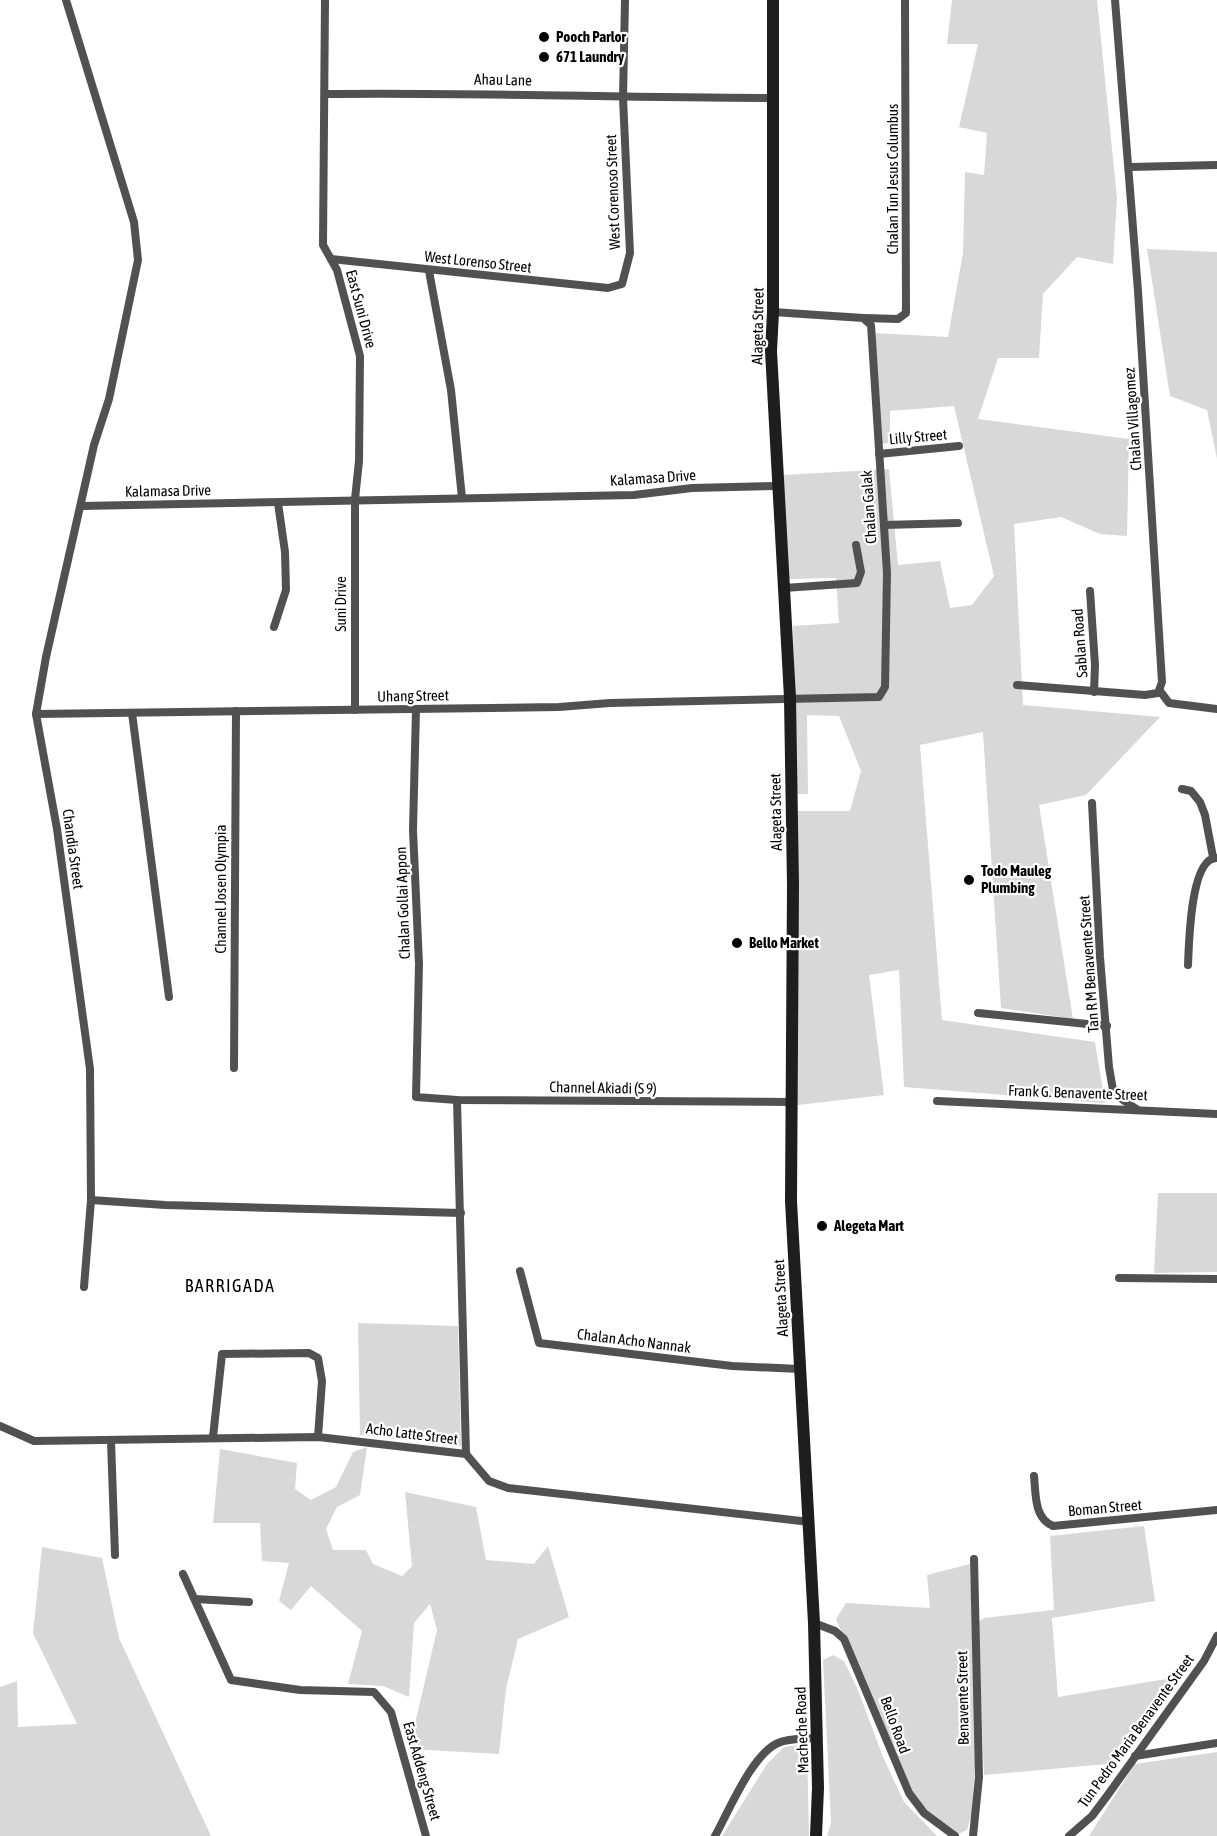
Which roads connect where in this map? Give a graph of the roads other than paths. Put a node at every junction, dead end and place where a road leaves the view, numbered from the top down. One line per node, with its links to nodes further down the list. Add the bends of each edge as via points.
1 (66, 0): 23 (street, via 135,222 138,260)
2 (325, 0): 7 (street)
3 (625, 0): 8 (street, West Corenoso Street)
4 (773, 0): 9 (main road, Alageta Street)
5 (905, 0): 16 (street, Chalan Tun Jesus Columbus, via 906,313 894,320)
6 (1115, 0): 11 (street, Chalan Villagomez)
7 (325, 94): 8 (street, Ahau Lane); 12 (street, East Suni Drive, via 322,245)
8 (623, 98): 9 (street, Ahau Lane); 14 (street, West Corenoso Street, via 630,253)
9 (774, 98): 15 (main road, Alageta Street)
10 (1217, 165): 11 (street)
11 (1130, 166): 31 (street, Chalan Villagomez, via 1161,631)
12 (331, 259): 13 (street, West Lorenso Street); 21 (street, East Suni Drive, via 360,356)
13 (429, 272): 14 (street, West Lorenso Street, via 608,288); 20 (street, via 451,390)
14 (622, 284)
15 (773, 312): 16 (street); 19 (main road, Alageta Street)
16 (863, 318): 18 (street, Chalan Galak, via 871,325)
17 (959, 446): 18 (street, Lilly Street)
18 (879, 454): 25 (street, Chalan Galak)
19 (777, 486): 20 (street, Kalamasa Drive, via 692,488 634,495); 27 (main road, Alageta Street)
20 (462, 498): 21 (street, Kalamasa Drive)
21 (355, 499): 22 (street, Kalamasa Drive); 36 (street, Suni Drive)
22 (278, 503): 23 (street, Kalamasa Drive); 29 (street, via 286,590)
23 (82, 506): 39 (street, Chandia Street)
24 (958, 523): 25 (street)
25 (884, 525): 33 (street, Chalan Galak, via 887,641 882,695 872,699)
26 (856, 545): 27 (street, via 861,572 857,583)
27 (784, 588): 33 (main road, Alageta Street)
28 (1090, 591): 32 (street, Sablan Road)
29 (274, 627)
30 (1017, 684): 32 (street)
31 (1160, 691): 32 (street, via 1145,695); 35 (street, via 1169,702)
32 (1094, 692)
33 (790, 698): 34 (street, Uhang Street); 51 (main road, Alageta Street)
34 (416, 709): 36 (street, Uhang Street); 48 (street, Chalan Gollai Appon)
35 (1217, 709)
36 (355, 710): 37 (street, Uhang Street)
37 (236, 711): 38 (street, Uhang Street); 47 (street, Channel Josen Olympia)
38 (132, 713): 39 (street, Uhang Street); 44 (street)
39 (36, 714): 54 (street, Chandia Street, via 57,829 90,1069)
40 (1182, 789): 42 (street, via 1191,791 1200,802)
41 (1092, 803): 46 (street, Tan R M Benavente Street)
42 (1215, 858): 43 (street, via 1202,868 1195,887)
43 (1188, 965)
44 (169, 998)
45 (978, 1013): 46 (street)
46 (1107, 1026): 52 (street, Tan R M Benavente Street, via 1113,1090 1121,1101)
47 (234, 1068)
48 (416, 1097): 49 (street, Channel Akiadi (S 9))
49 (457, 1100): 51 (street, Channel Akiadi (S 9)); 55 (street)
50 (937, 1101): 52 (street, Frank G. Benavente Street)
51 (790, 1102): 60 (main road, Alageta Street)
52 (1138, 1110): 53 (street, Frank G. Benavente Street)
53 (1217, 1114)
54 (91, 1200): 55 (street); 59 (street, Chandia Street)
55 (461, 1213): 65 (street)
56 (520, 1271): 60 (street, Chalan Acho Nannak, via 539,1343 732,1366)
57 (1119, 1278): 58 (street)
58 (1217, 1279)
59 (84, 1287)
60 (800, 1369): 68 (main road, Alageta Street)
61 (0, 1426): 64 (street, Acho Latte Street, via 34,1441)
62 (213, 1437): 63 (street, Acho Latte Street); 63 (street, via 222,1354 309,1353 318,1358 322,1381); 64 (street, Acho Latte Street)
63 (318, 1437): 65 (street, Acho Latte Street)
64 (111, 1442): 69 (street)
65 (466, 1454): 68 (street, Acho Latte Street, via 489,1481 508,1488)
66 (1034, 1476): 67 (street, Boman Street, via 1039,1513 1044,1522 1053,1526)
67 (1217, 1510)
68 (810, 1522): 74 (main road, Alageta Street)
69 (115, 1555)
70 (974, 1559): 83 (street, Benavente Street, via 979,1777)
71 (183, 1574): 72 (street, East Addeng Street)
72 (195, 1599): 73 (street); 79 (street, East Addeng Street, via 231,1680 300,1690 374,1692 391,1712)
73 (249, 1602)
74 (814, 1623): 76 (main road, Macheche Road); 82 (street, Bello Road, via 844,1639 909,1793 932,1821)
75 (1217, 1636): 78 (street, Tun Pedro Maria Benavente Street, via 1204,1662)
76 (816, 1738): 80 (street, via 780,1741 766,1749); 81 (main road, Macheche Road)
77 (1217, 1743): 78 (street)
78 (1135, 1756): 84 (street, Tun Pedro Maria Benavente Street, via 1092,1816)
79 (426, 1836)
80 (715, 1836)
81 (816, 1836)
82 (955, 1836)
83 (973, 1836)
84 (1069, 1836)

